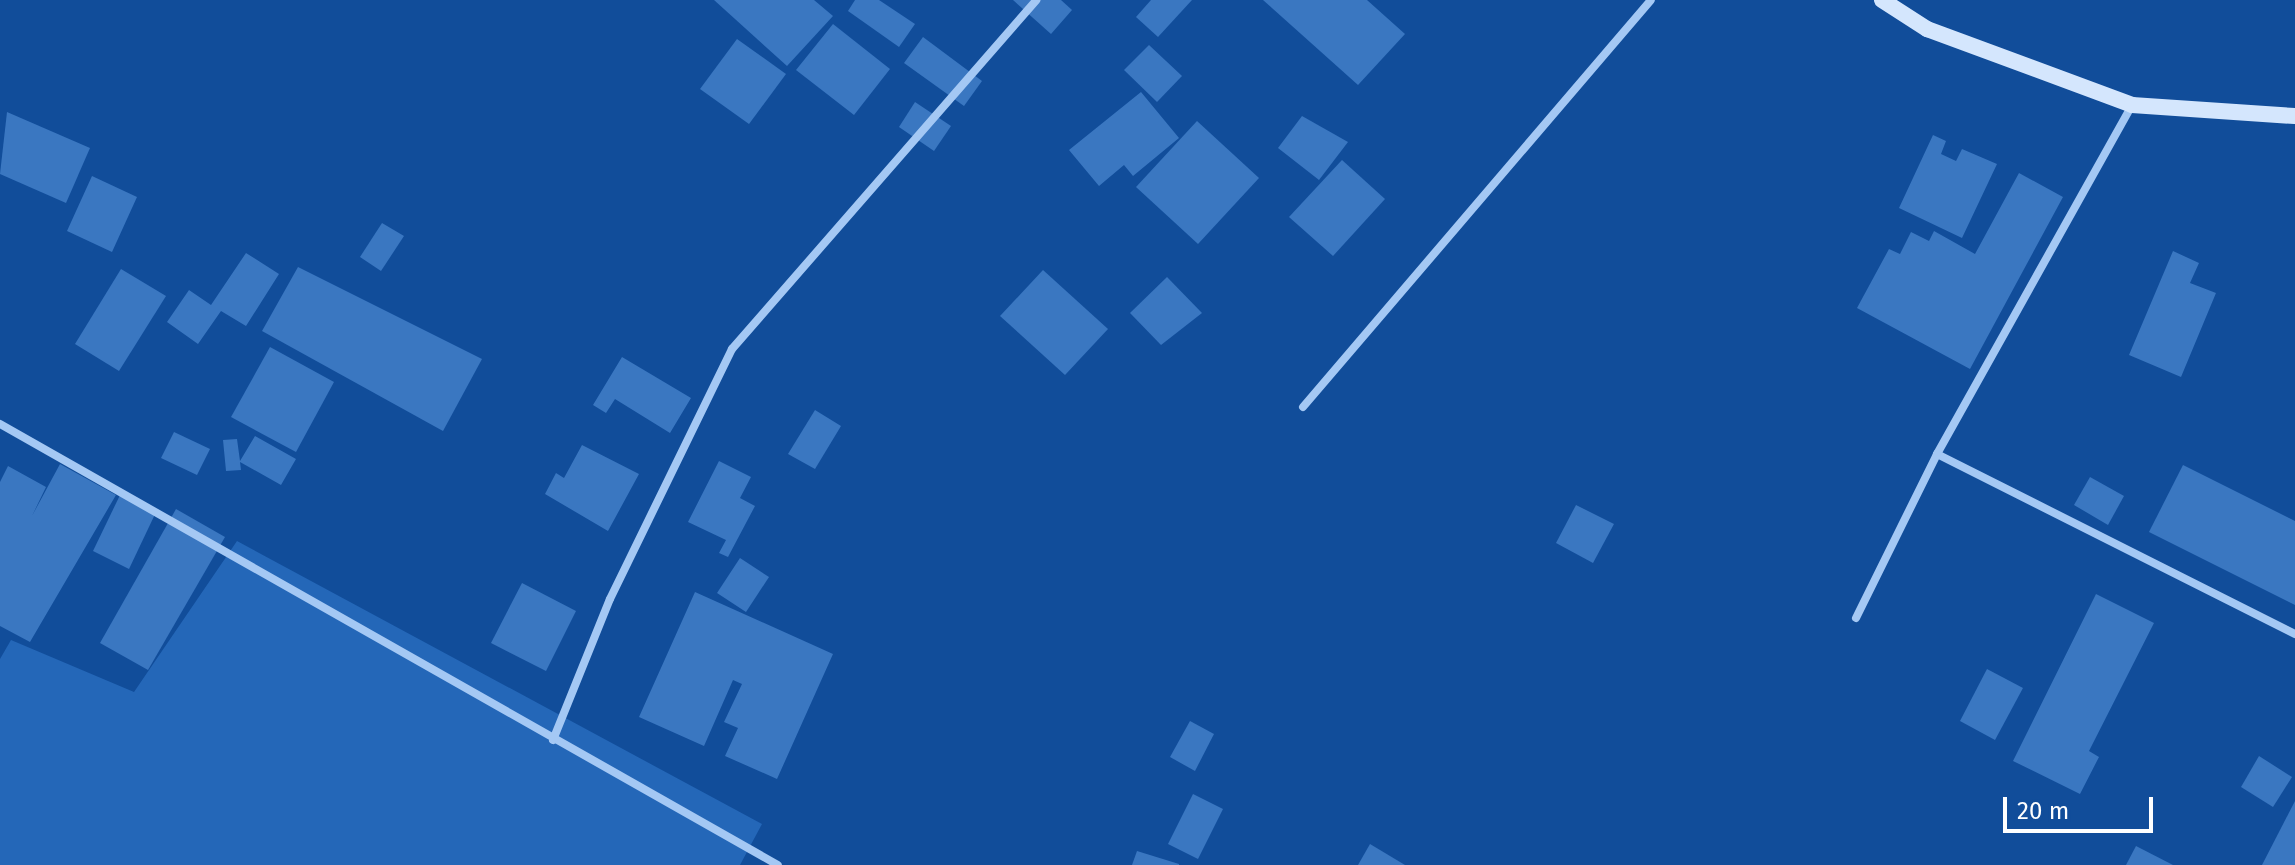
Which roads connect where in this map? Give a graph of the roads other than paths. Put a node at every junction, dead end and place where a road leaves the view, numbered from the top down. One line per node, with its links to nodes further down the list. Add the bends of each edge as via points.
1 (1036, 0): 11 (street, via 732,349 610,599)
2 (1651, 0): 6 (street)
3 (1882, 0): 4 (street, via 1927,29)
4 (2132, 105): 5 (street); 8 (street)
5 (2295, 116)
6 (1303, 407)
7 (0, 424): 11 (street)
8 (1937, 454): 9 (street); 10 (street)
9 (1856, 618)
10 (2295, 634)
11 (553, 740): 12 (street)
12 (778, 865)

